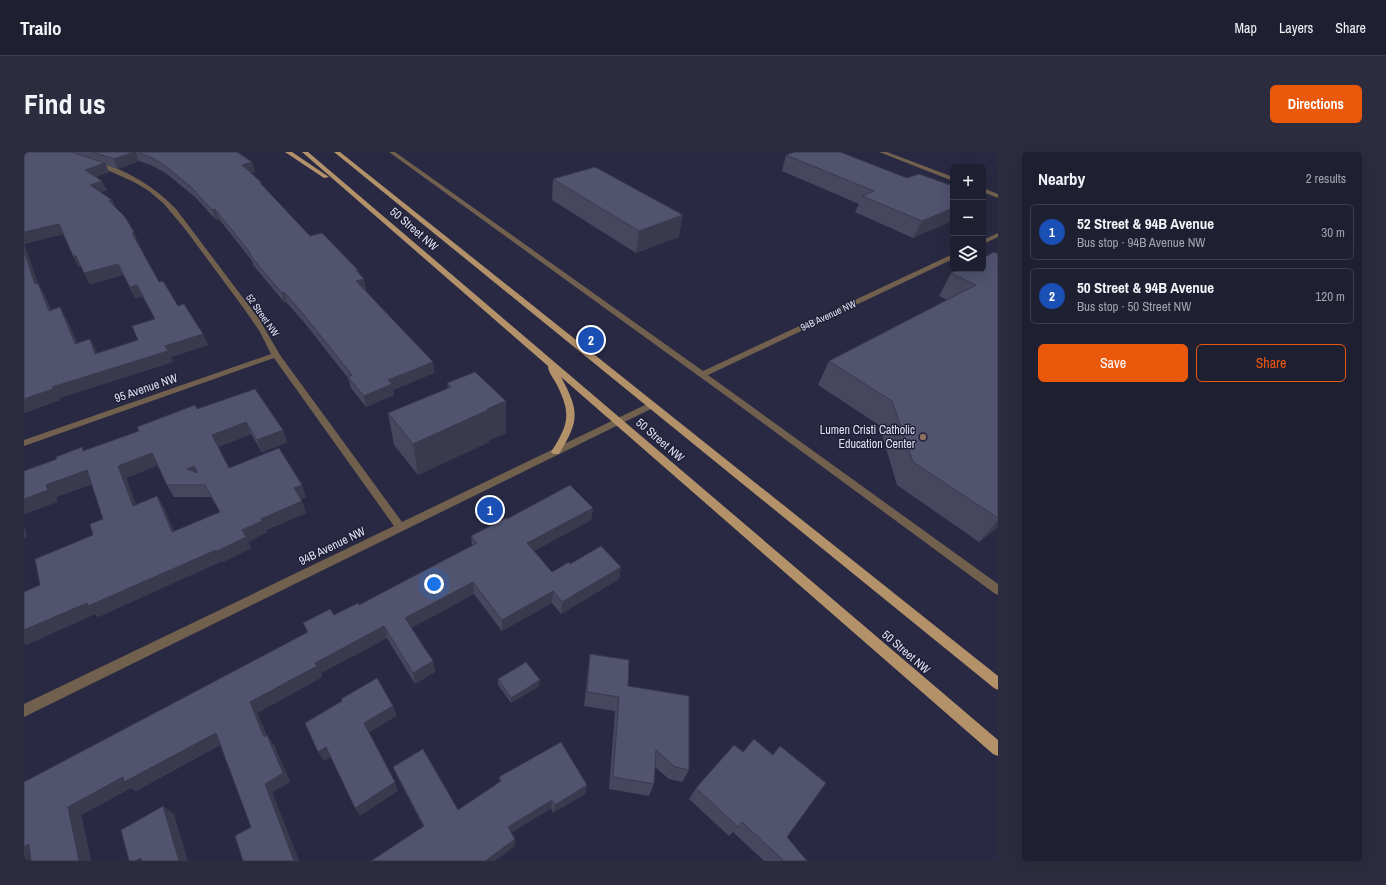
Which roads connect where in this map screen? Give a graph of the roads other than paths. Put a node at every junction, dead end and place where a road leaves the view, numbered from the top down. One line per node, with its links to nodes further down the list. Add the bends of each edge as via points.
1 (288, 152): 10 (main road)
2 (305, 152): 10 (main road, 50 Street NW)
3 (337, 152): 17 (main road, 50 Street NW)
4 (392, 152): 16 (street)
5 (882, 152): 7 (street)
6 (94, 162): 14 (street, 52 Street NW, via 135,180 157,194 169,206 271,343)
7 (950, 178)
8 (986, 191): 9 (street)
9 (998, 196)
10 (362, 201): 15 (main road, 50 Street NW)
11 (998, 235): 12 (street)
12 (986, 241)
13 (950, 257): 16 (street, 94B Avenue NW)
14 (276, 355): 19 (street, 95 Avenue NW); 21 (street, 52 Street NW)
15 (548, 361): 18 (main road, 50 Street NW); 20 (main road, via 567,400 571,418 566,435)
16 (703, 374): 22 (street)
17 (652, 405): 18 (street, 94B Avenue NW); 23 (main road, 50 Street NW)
18 (619, 422): 20 (street, 94B Avenue NW); 25 (main road, 50 Street NW)
19 (24, 443)
20 (556, 452): 21 (street, 94B Avenue NW)
21 (400, 527): 24 (street, 94B Avenue NW)
22 (998, 590)
23 (998, 684)
24 (24, 711)
25 (998, 749)

